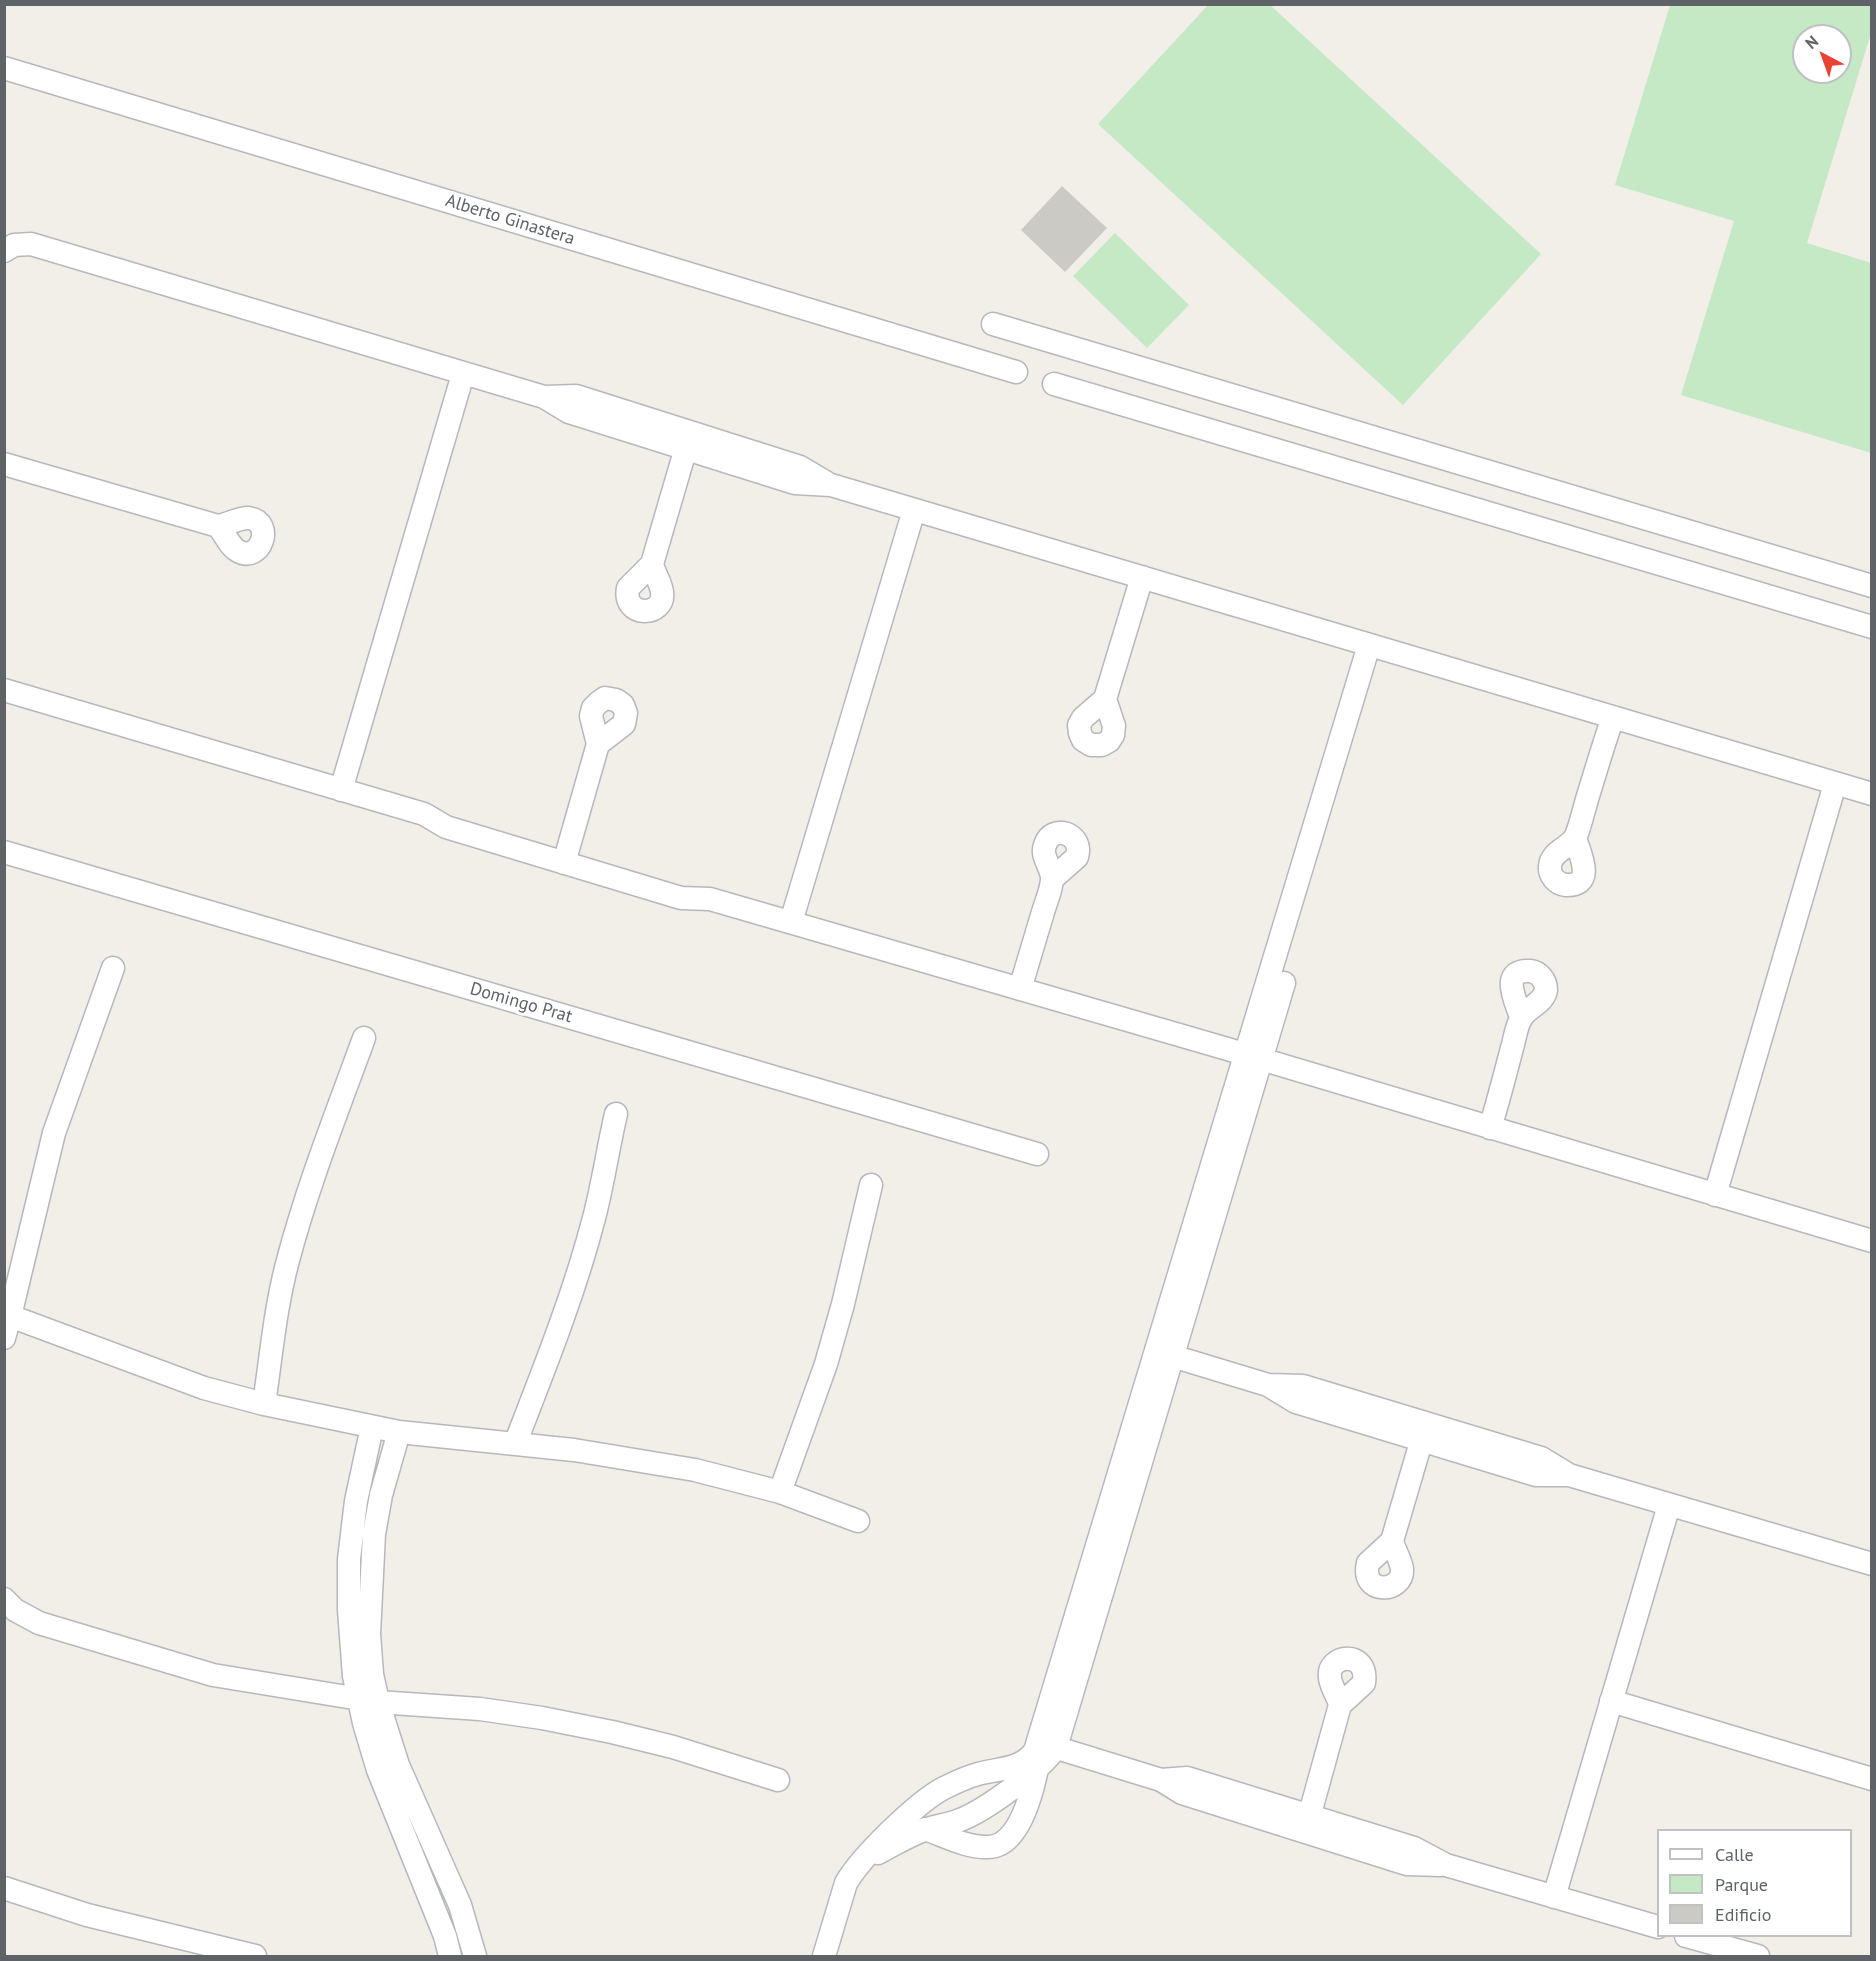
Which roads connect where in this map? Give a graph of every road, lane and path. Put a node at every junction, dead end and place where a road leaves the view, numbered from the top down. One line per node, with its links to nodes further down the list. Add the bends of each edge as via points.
1 (4, 68): 4 (street, Alberto Ginastera)
2 (4, 250): 5 (street, via 31,244)
3 (993, 324): 13 (street)
4 (1016, 372)
5 (463, 374): 7 (street, via 544,397 576,396); 21 (street)
6 (1054, 384): 14 (street)
7 (688, 440): 9 (street, via 800,467 831,485); 11 (street)
8 (4, 464): 10 (street)
9 (914, 510): 12 (street); 27 (street)
10 (218, 526)
11 (652, 564)
12 (1142, 577): 15 (street); 17 (street)
13 (1872, 586)
14 (1872, 627)
15 (1377, 647): 18 (street); 32 (street)
16 (4, 690): 21 (street)
17 (1105, 699)
18 (1612, 717): 20 (street); 23 (street)
19 (598, 744): 25 (street)
20 (1835, 784): 22 (street); 37 (street)
21 (341, 790): 25 (street, via 424,814 451,814)
22 (1872, 794)
23 (1575, 838)
24 (4, 852): 35 (street, Domingo Prat)
25 (566, 856): 27 (street, via 687,884 710,899)
26 (1052, 879): 29 (street)
27 (790, 922): 29 (street)
28 (113, 968): 39 (street, via 54,1133)
29 (1020, 989): 32 (street)
30 (1521, 1018): 34 (street)
31 (364, 1038): 42 (street, via 288,1263)
32 (1254, 1057): 34 (street); 41 (street)
33 (615, 1114): 46 (street, via 577,1275)
34 (1490, 1128): 37 (street)
35 (1037, 1154)
36 (871, 1185): 47 (street, via 826,1364)
37 (1715, 1195): 38 (street)
38 (1872, 1241)
39 (10, 1316): 40 (street); 42 (street, via 194,1384)
40 (4, 1338)
41 (1165, 1354): 45 (street, via 1268,1385 1303,1386); 56 (street)
42 (264, 1404): 43 (street)
43 (372, 1427): 44 (street); 53 (street, via 356,1501 349,1559 354,1676)
44 (399, 1432): 46 (street); 53 (street, via 374,1534)
45 (1424, 1432): 48 (street, via 1541,1458 1569,1475); 50 (street)
46 (515, 1444): 47 (street, via 695,1470)
47 (780, 1492): 49 (street)
48 (1669, 1505): 51 (street); 54 (street)
49 (858, 1521)
50 (1392, 1541)
51 (1872, 1564)
52 (4, 1599): 53 (street, via 39,1623 213,1675)
53 (369, 1701): 58 (street, via 480,1709 554,1720 673,1747); 67 (street, via 364,1723 378,1770 441,1924); 68 (street, via 460,1905)
54 (1611, 1701): 57 (street); 63 (street)
55 (1340, 1705): 59 (street)
56 (1040, 1754): 59 (street, via 1161,1780 1182,1793); 60 (street, via 987,1806 962,1820); 60 (street, via 1032,1796 1023,1816 1001,1843 991,1847 965,1844); 61 (street, via 1002,1771 978,1774 943,1789 897,1825)
57 (1872, 1779)
58 (778, 1780)
59 (1307, 1823): 63 (street, via 1407,1864 1446,1865)
60 (925, 1829): 61 (street)
61 (863, 1861): 69 (street, via 846,1883)
62 (4, 1888): 66 (street, via 87,1914)
63 (1554, 1897): 64 (street)
64 (1657, 1926)
65 (1693, 1937): 70 (street)
66 (255, 1956)
67 (450, 1956)
68 (475, 1956)
69 (824, 1956)
70 (1758, 1956)

